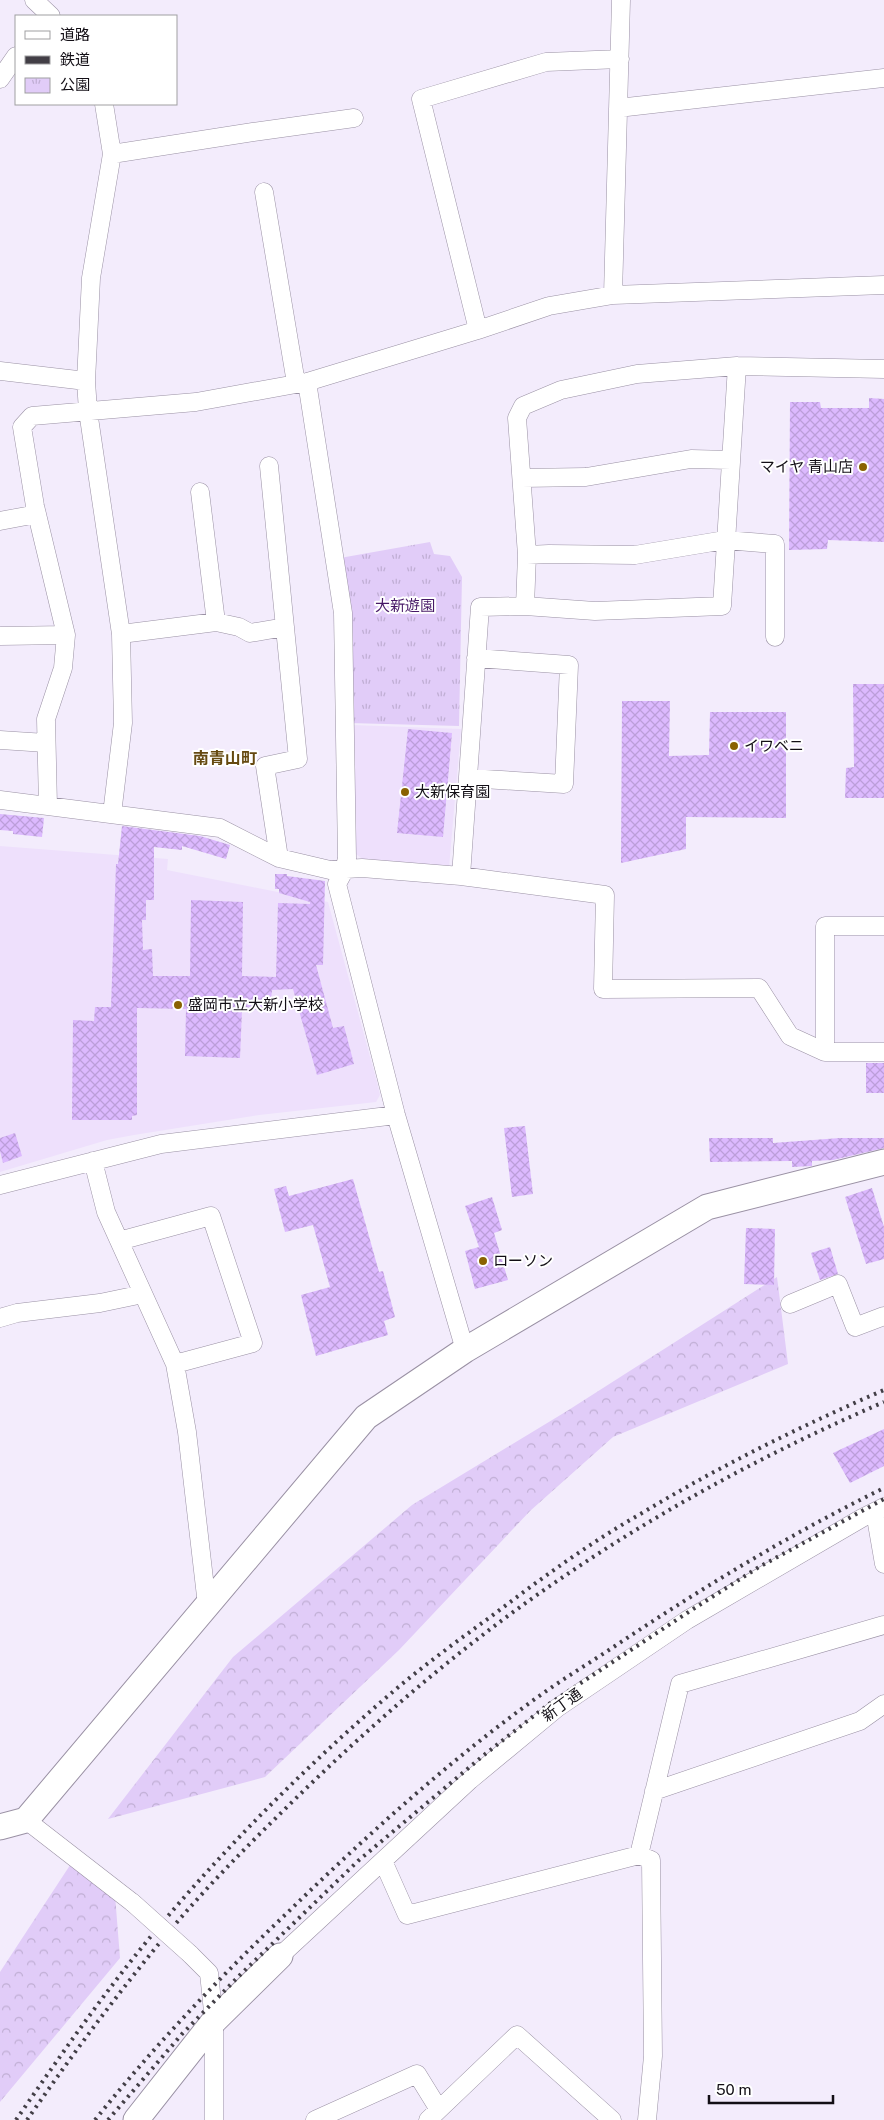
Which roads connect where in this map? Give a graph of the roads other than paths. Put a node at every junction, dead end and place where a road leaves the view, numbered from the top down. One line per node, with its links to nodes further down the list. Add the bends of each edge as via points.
1 (34, 0): 3 (street)
2 (621, 0): 5 (street)
3 (47, 15)
4 (15, 58): 7 (street)
5 (620, 59): 9 (street); 15 (street, via 546,62 421,99)
6 (884, 78): 9 (street)
7 (0, 80)
8 (104, 105): 11 (street)
9 (618, 108): 14 (street)
10 (354, 118): 11 (street)
11 (112, 154): 19 (street, via 91,278)
12 (264, 192): 20 (street)
13 (884, 285): 14 (street)
14 (613, 295): 15 (street, via 549,306)
15 (478, 330): 20 (street)
16 (738, 366): 17 (street); 22 (street); 24 (street, via 637,374 561,390 523,406 517,418)
17 (884, 369)
18 (0, 371): 19 (street)
19 (86, 381): 21 (street)
20 (302, 383): 21 (street, via 196,402); 45 (street, via 343,614 347,858)
21 (88, 411): 26 (street, via 32,416 22,426); 33 (street)
22 (730, 460): 24 (street, via 683,460 586,477); 28 (street)
23 (269, 466): 32 (street)
24 (522, 478): 29 (street)
25 (200, 492): 31 (street)
26 (37, 514): 27 (street); 34 (street)
27 (0, 521)
28 (725, 540): 29 (street, via 635,555); 30 (street, via 722,606 595,611); 36 (street, via 775,544)
29 (527, 555): 30 (street)
30 (524, 606): 37 (street, via 480,607)
31 (216, 622): 32 (street, via 250,633); 33 (street)
32 (285, 627): 44 (street, via 298,759 266,766)
33 (121, 634): 43 (street, via 123,723)
34 (66, 635): 35 (street); 39 (street, via 63,668 46,719)
35 (0, 636)
36 (775, 637)
37 (476, 658): 40 (street); 40 (street, via 569,665 564,784)
38 (0, 740): 39 (street)
39 (46, 743): 42 (street)
40 (468, 778): 46 (street)
41 (0, 800): 42 (street)
42 (48, 806): 43 (street)
43 (112, 814): 44 (street, via 220,828)
44 (279, 858): 45 (street)
45 (344, 871): 46 (street, via 362,868); 50 (street, via 337,884)
46 (461, 876): 48 (street, via 606,895 603,989 759,988 790,1036)
47 (884, 926): 48 (street, via 825,926)
48 (825, 1052): 49 (street)
49 (884, 1052)
50 (396, 1115): 51 (street, via 160,1144); 59 (street)
51 (92, 1161): 53 (street); 54 (street, via 106,1212)
52 (884, 1162): 59 (street, via 707,1207)
53 (0, 1185)
54 (119, 1241): 55 (street); 60 (street, via 211,1216 253,1343)
55 (143, 1294): 58 (street); 60 (street)
56 (790, 1304): 57 (street, via 838,1284 855,1327)
57 (884, 1316)
58 (0, 1318)
59 (465, 1350): 63 (street, via 366,1418)
60 (175, 1364): 63 (street, via 187,1432)
61 (879, 1510): 62 (street); 70 (street, 新丁通, via 687,1620 557,1708 470,1780)
62 (884, 1564)
63 (207, 1605): 67 (street)
64 (884, 1625): 66 (street, via 680,1684)
65 (884, 1704): 66 (street, via 860,1721)
66 (654, 1791): 69 (street)
67 (26, 1820): 68 (street); 72 (street, bridge, via 133,1903 209,1973)
68 (0, 1827)
69 (639, 1855): 70 (street, via 407,1915); 78 (street, via 651,1860 654,2056)
70 (383, 1860): 71 (street, 新丁通)
71 (280, 1956): 72 (street)
72 (214, 2021): 74 (street); 75 (street)
73 (433, 2114): 76 (street, via 417,2074); 77 (street, via 517,2035)
74 (136, 2120)
75 (214, 2120)
76 (315, 2120)
77 (612, 2120)
78 (647, 2120)

